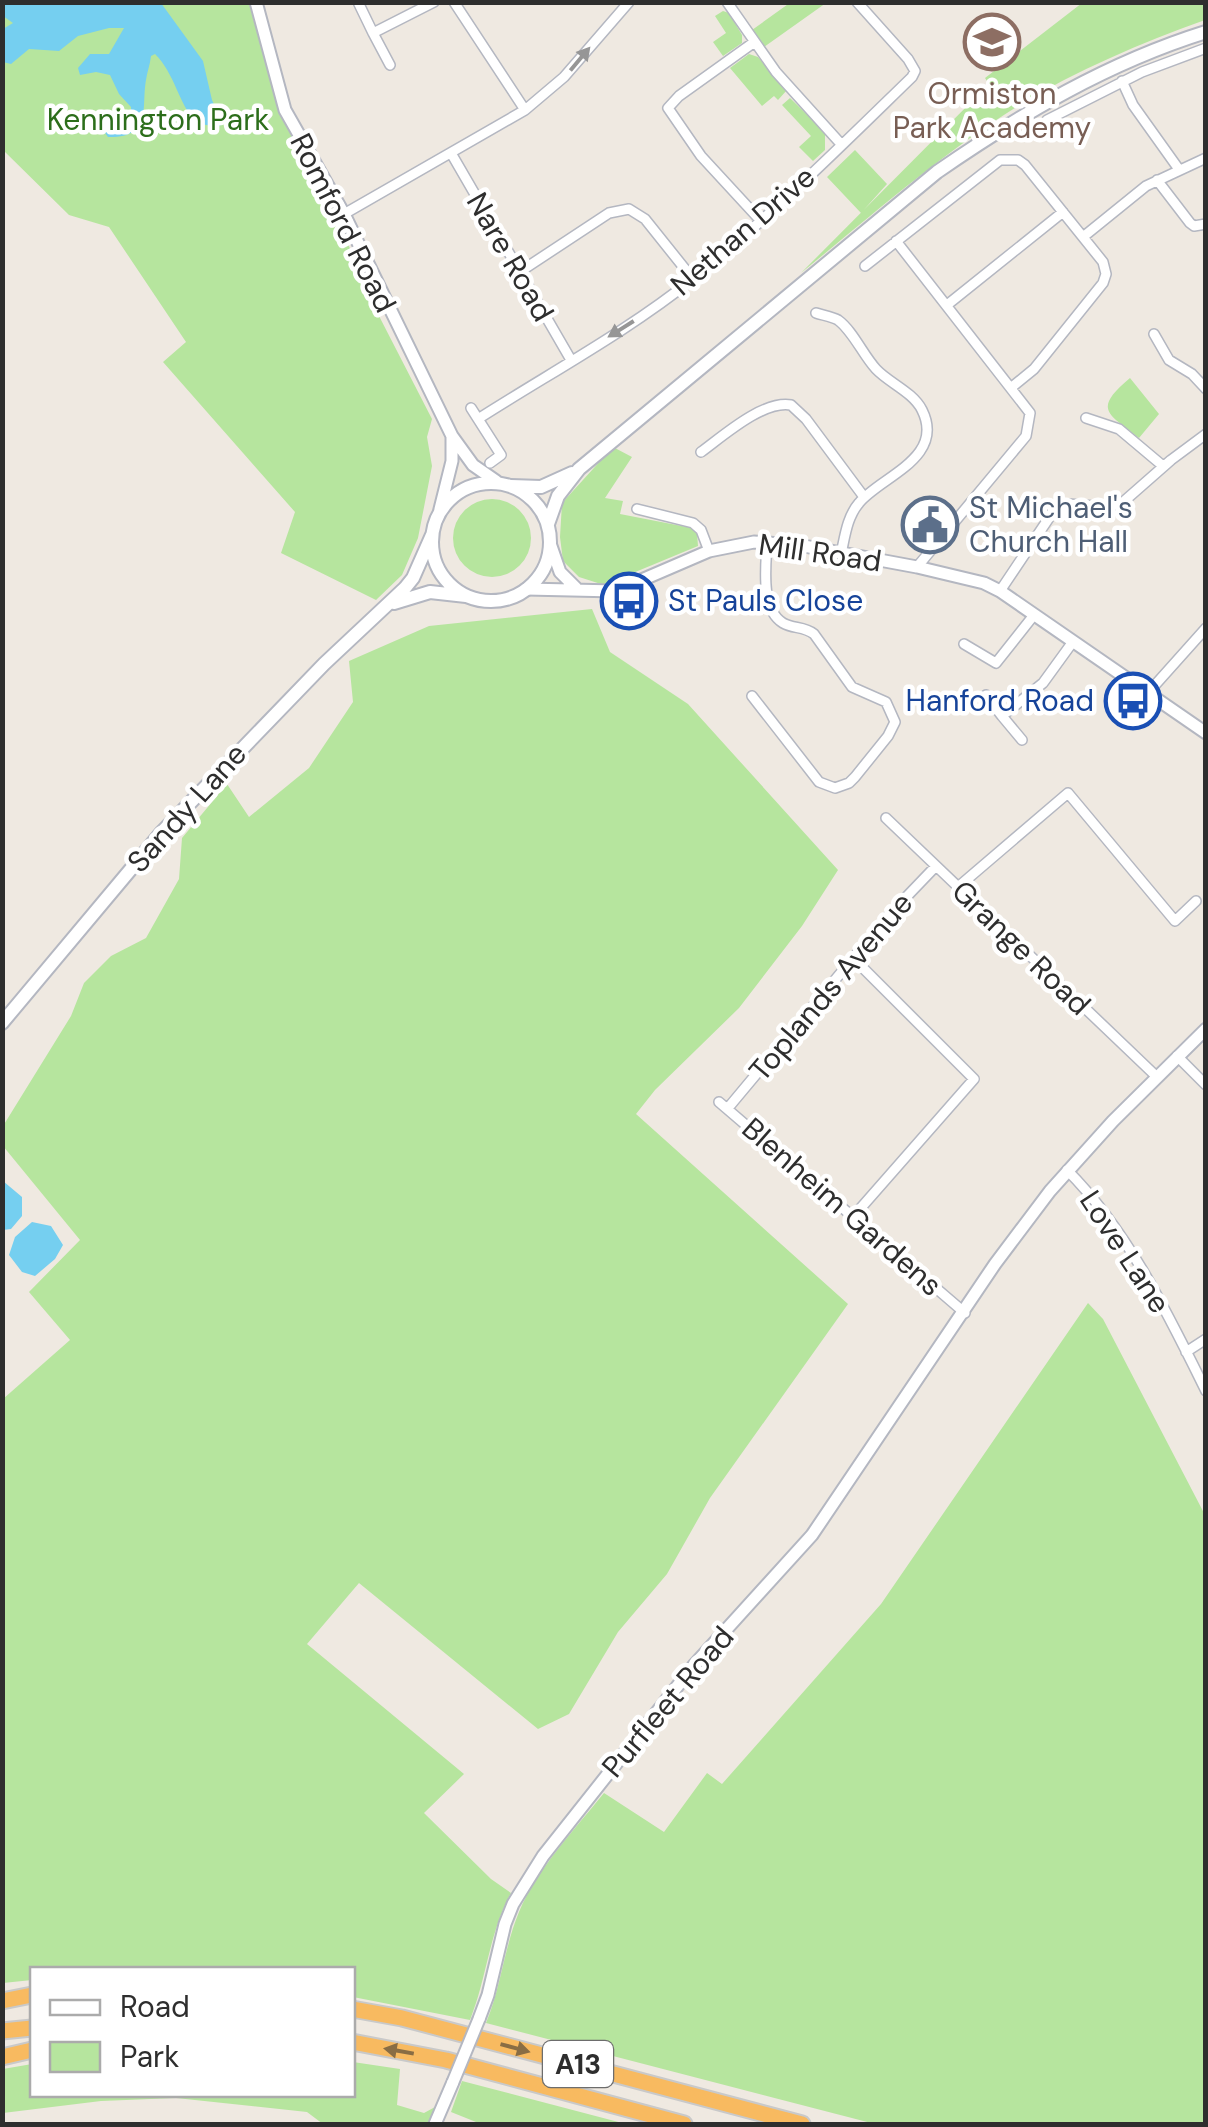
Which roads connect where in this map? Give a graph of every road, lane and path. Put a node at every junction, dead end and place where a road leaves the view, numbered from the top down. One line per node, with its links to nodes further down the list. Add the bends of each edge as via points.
1 (256, 2): 22 (street, Romford Road, via 285,110)
2 (358, 2): 9 (street)
3 (434, 2): 9 (street)
4 (454, 2): 14 (street)
5 (727, 2): 10 (street)
6 (857, 2): 16 (street, Nethan Drive, via 915,71)
7 (627, 3): 14 (street, one-way to 7, via 564,77)
8 (1206, 32): 44 (main road, via 1054,96 937,172)
9 (373, 33): 12 (street)
10 (753, 42): 16 (street); 23 (street, via 668,108 700,156)
11 (1206, 48): 13 (street)
12 (390, 65)
13 (1122, 81): 15 (street); 19 (street)
14 (525, 110): 17 (street)
15 (1047, 120)
16 (842, 144): 23 (street, Nethan Drive)
17 (451, 153): 22 (street); 28 (street, Nare Road)
18 (1206, 158): 19 (street)
19 (1178, 168): 20 (street)
20 (1157, 180): 24 (street, via 1190,223); 25 (street)
21 (1063, 212): 25 (street); 26 (street, via 1025,165 1008,158); 30 (street)
22 (344, 214): 40 (street, Romford Road)
23 (760, 220): 29 (street, Nethan Drive)
24 (1206, 224)
25 (1083, 237): 34 (street, via 1103,262 1103,283)
26 (896, 241): 27 (street); 30 (street)
27 (865, 266)
28 (518, 273): 29 (street, via 629,208); 33 (street, Nare Road)
29 (692, 279): 33 (street, Nethan Drive, one-way to 33)
30 (947, 306): 34 (street)
31 (816, 313): 47 (street, via 838,320 877,370 922,410 925,434 916,458)
32 (1154, 334): 35 (street, via 1169,360)
33 (570, 360): 37 (street, Nethan Drive)
34 (1012, 387): 56 (street, via 1030,414 1026,436)
35 (1206, 389)
36 (471, 408): 37 (street)
37 (478, 418): 42 (street, via 501,455)
38 (1086, 418): 43 (street, via 1119,430)
39 (1206, 434): 43 (street)
40 (452, 436): 45 (street, Romford Road); 48 (street)
41 (701, 452): 47 (street, via 738,424 791,404)
42 (490, 463)
43 (1162, 466): 59 (street, via 1122,503 1055,509)
44 (579, 470): 46 (main road, via 541,486); 50 (main road, via 558,496)
45 (496, 482): 46 (main road); 48 (main road, via 468,487)
46 (511, 486): 50 (main road, via 532,500)
47 (864, 497): 55 (street)
48 (440, 509): 51 (main road)
49 (637, 509): 54 (street, via 694,523)
50 (548, 524): 53 (main road)
51 (432, 535): 60 (main road, via 440,571); 61 (main road, Sandy Lane, via 413,578)
52 (766, 543): 54 (street, Mill Road); 55 (street, Mill Road); 67 (street, via 775,615 814,634 846,680 886,702 895,722 849,784 835,788 819,782)
53 (551, 546): 57 (street, via 560,572); 58 (main road)
54 (709, 551): 57 (street, Mill Road, via 616,591)
55 (840, 554): 56 (street, Mill Road)
56 (917, 567): 59 (street, Mill Road)
57 (576, 588): 58 (street, Mill Road)
58 (526, 590): 60 (main road, via 494,600)
59 (1000, 591): 62 (street, Mill Road)
60 (466, 596): 61 (main road, Sandy Lane, via 430,592)
61 (387, 606): 77 (main road, Sandy Lane, via 162,832)
62 (1034, 614): 64 (street, Mill Road); 65 (street, via 996,663)
63 (1206, 628): 66 (street)
64 (1072, 643): 66 (street, Mill Road); 69 (street, via 1052,674)
65 (964, 644)
66 (1147, 694): 70 (street, Mill Road)
67 (752, 696)
68 (986, 696): 69 (street)
69 (1002, 716): 71 (street)
70 (1206, 733)
71 (1022, 740)
72 (886, 818): 73 (street, Grange Road)
73 (936, 866): 74 (street, Grange Road); 76 (street, Toplands Avenue)
74 (958, 886): 75 (street, via 1068,792 1175,921); 80 (street, Grange Road)
75 (1196, 901)
76 (854, 958): 82 (street, Toplands Avenue); 84 (street, via 974,1079)
77 (2, 1023)
78 (1206, 1029): 79 (street)
79 (1177, 1056): 80 (street); 81 (street)
80 (1157, 1077): 83 (street)
81 (1206, 1085)
82 (723, 1105): 84 (street, Blenheim Gardens)
83 (1067, 1170): 85 (street, Purfleet Road); 87 (street, Love Lane, via 1114,1226)
84 (852, 1218): 85 (street, Blenheim Gardens)
85 (965, 1313): 99 (street, Purfleet Road, bridge, via 812,1535 695,1664 543,1856 505,1924 488,1995)
86 (1206, 1339): 87 (street)
87 (1186, 1352): 88 (street, Love Lane)
88 (1206, 1391)
89 (2, 1990): 90 (highway)
90 (30, 1994)
91 (30, 1994): 92 (highway)
92 (2, 2001)
93 (355, 2010): 101 (highway, A13, one-way to 101)
94 (30, 2028): 95 (highway)
95 (2, 2031)
96 (355, 2043): 100 (highway, A13, one-way to 96)
97 (30, 2050): 98 (highway)
98 (2, 2057)
99 (436, 2124)
100 (684, 2124)
101 (802, 2124)

